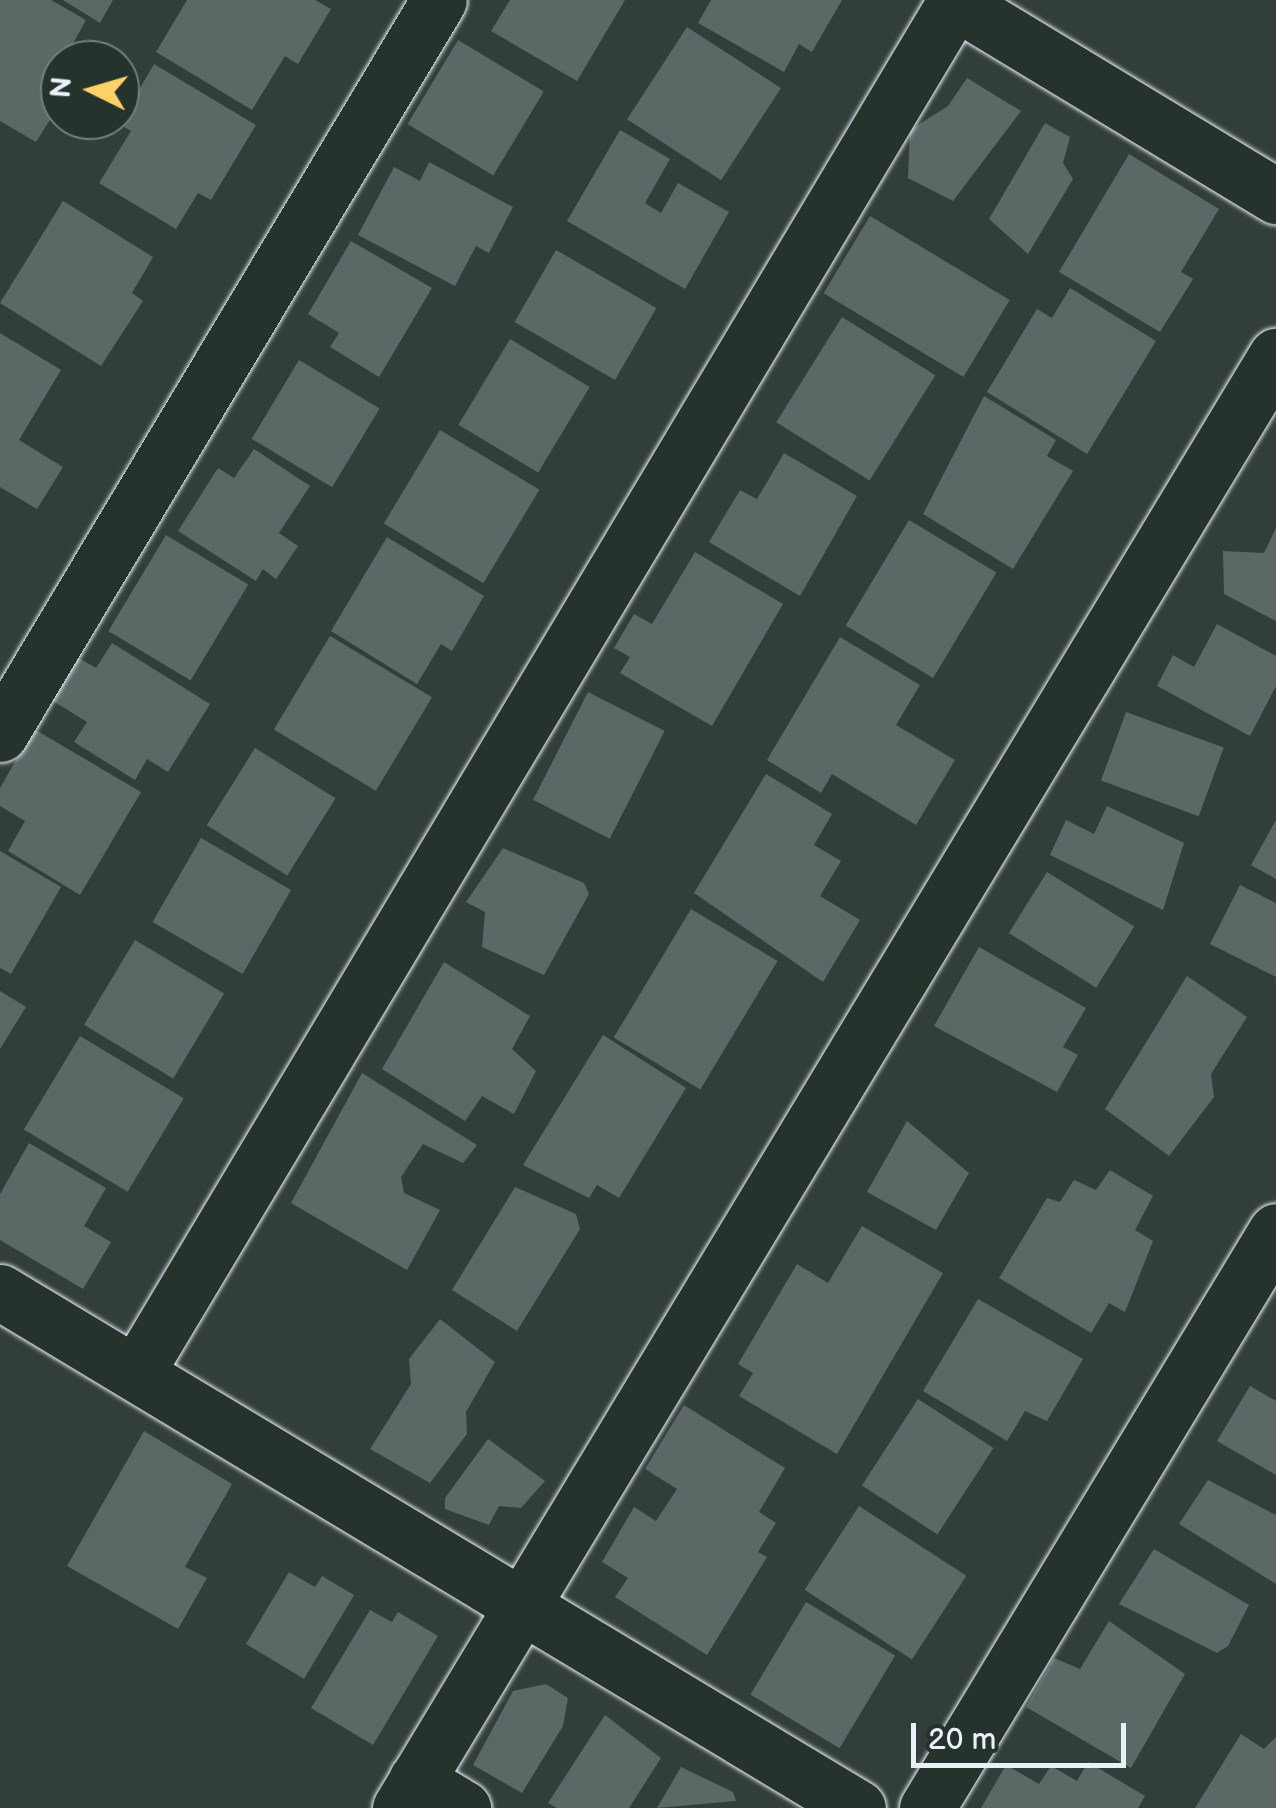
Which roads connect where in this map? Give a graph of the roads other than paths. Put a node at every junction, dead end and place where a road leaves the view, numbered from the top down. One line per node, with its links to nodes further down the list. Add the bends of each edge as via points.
1 (438, 0): 5 (street)
2 (953, 1): 3 (street); 8 (street)
3 (1276, 196)
4 (1276, 356): 9 (street)
5 (0, 734)
6 (1276, 1230): 13 (street)
7 (0, 1292): 8 (street)
8 (136, 1373): 9 (street)
9 (522, 1606): 10 (street); 12 (street)
10 (408, 1794): 11 (street)
11 (463, 1808)
12 (858, 1808)
13 (926, 1808)

